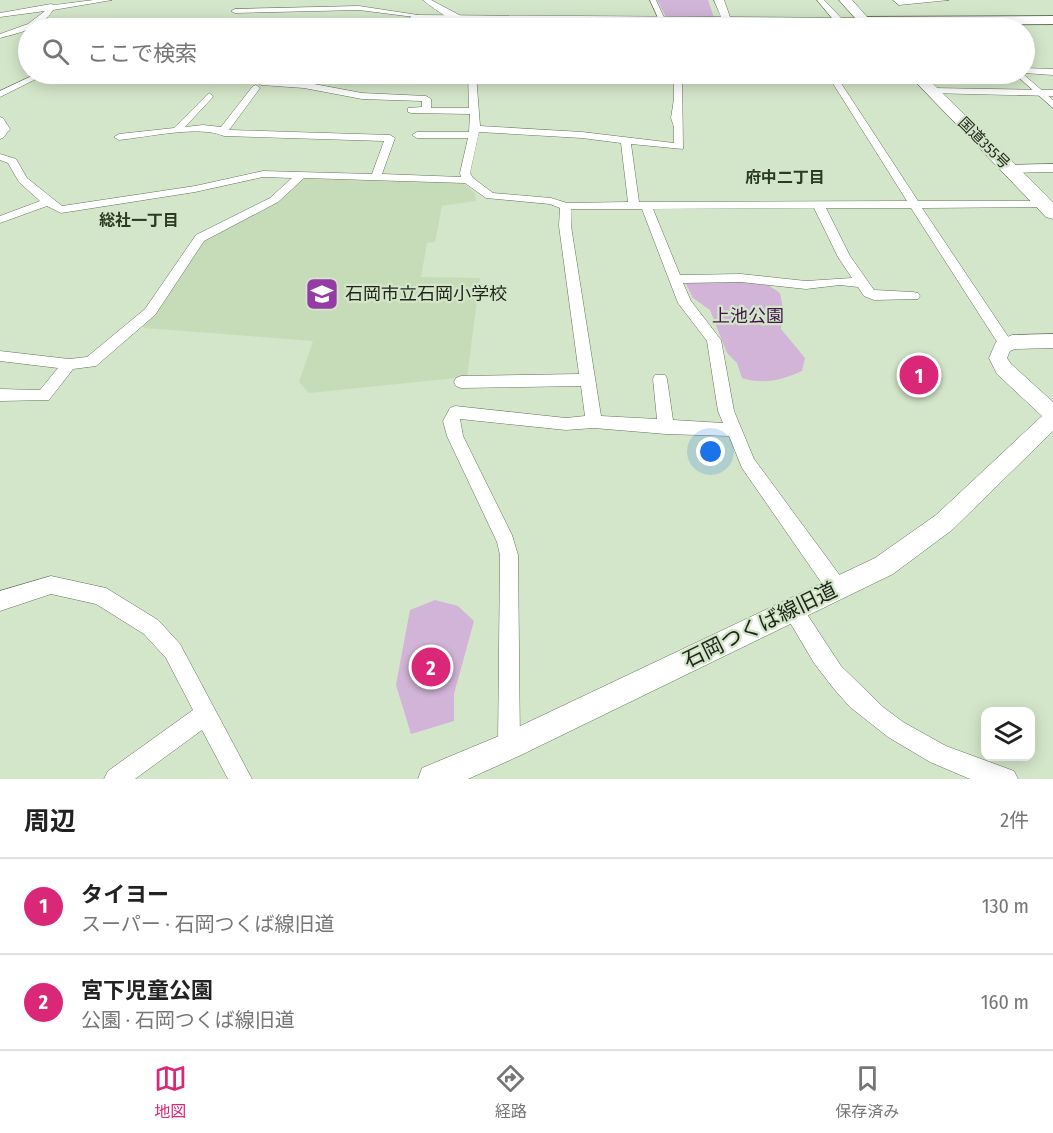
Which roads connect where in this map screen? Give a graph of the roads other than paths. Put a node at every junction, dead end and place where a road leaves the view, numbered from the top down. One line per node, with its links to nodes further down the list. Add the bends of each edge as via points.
1 (42, 0): 10 (street)
2 (109, 0): 10 (street)
3 (426, 0): 16 (street)
4 (653, 0): 17 (street)
5 (719, 0): 18 (street)
6 (820, 0): 19 (street)
7 (846, 0): 20 (highway)
8 (896, 0): 9 (street)
9 (946, 0)
10 (53, 8): 11 (street); 13 (street)
11 (0, 15)
12 (414, 17): 14 (street, via 379,9 237,7); 15 (street)
13 (42, 18)
14 (227, 18)
15 (436, 18)
16 (457, 18)
17 (665, 18)
18 (729, 18)
19 (836, 18)
20 (862, 18)
21 (1035, 20): 22 (main road)
22 (1053, 20)
23 (18, 30): 24 (street)
24 (0, 36)
25 (1035, 71): 26 (street)
26 (1053, 72)
27 (21, 84): 37 (street)
28 (472, 84): 42 (street)
29 (679, 84): 50 (street, via 679,147)
30 (838, 84): 59 (street)
31 (925, 84): 34 (highway, 国道355号)
32 (1030, 84): 35 (street)
33 (304, 85): 41 (street, via 362,96 426,99); 45 (street, via 259,85)
34 (932, 91): 35 (street); 53 (highway, 国道355号)
35 (1038, 92): 36 (street); 39 (street)
36 (1053, 93)
37 (0, 94)
38 (209, 96): 44 (street)
39 (1053, 105)
40 (411, 110): 41 (street)
41 (427, 111): 42 (street)
42 (473, 111): 46 (street)
43 (0, 120): 48 (street, via 5,129)
44 (178, 129): 45 (street); 49 (street)
45 (224, 130): 55 (street, via 259,135 390,138)
46 (474, 132): 47 (street); 50 (street, via 582,135); 56 (street, via 465,173)
47 (417, 135)
48 (0, 136)
49 (119, 137)
50 (626, 142): 61 (street)
51 (2, 156): 57 (street, via 12,161 23,180)
52 (1053, 168): 53 (main road)
53 (1009, 169): 62 (highway, 国道355号)
54 (301, 175): 55 (street); 57 (street, via 249,175 195,189 76,209 61,210); 70 (street, via 274,200 200,238 150,312 91,362)
55 (376, 177): 56 (street)
56 (468, 180): 60 (street, via 489,196 551,201)
57 (48, 202): 63 (street)
58 (818, 204): 59 (street); 61 (street); 65 (street, via 844,257)
59 (916, 204): 62 (street); 68 (street)
60 (566, 206): 61 (street); 72 (street, via 568,246)
61 (641, 206): 64 (street)
62 (1048, 209)
63 (0, 220)
64 (677, 279): 65 (street, via 741,278 806,285); 79 (street, via 685,303 714,340)
65 (863, 282): 66 (street, via 874,296)
66 (913, 296)
67 (1053, 341): 68 (street)
68 (1006, 344): 75 (street, via 998,354 1001,364)
69 (0, 357): 70 (street)
70 (69, 364): 74 (street, via 44,396)
71 (660, 379): 78 (street)
72 (588, 380): 73 (street); 77 (street)
73 (461, 382)
74 (0, 394)
75 (1053, 414)
76 (1053, 419): 80 (street, 石岡つくば線旧道, via 923,541 884,566)
77 (594, 422): 78 (street); 84 (street, via 566,424 454,412 455,436 507,548)
78 (666, 428): 79 (street)
79 (733, 430): 80 (street, via 758,478)
80 (837, 588): 82 (street, 石岡つくば線旧道)
81 (0, 600): 83 (street, via 51,585 99,595 151,627 173,651)
82 (792, 609): 84 (street, 石岡つくば線旧道); 88 (street, via 840,681 877,717 949,759)
83 (206, 714): 85 (street); 86 (street)
84 (509, 746): 87 (street, 石岡つくば線旧道)
85 (116, 779)
86 (240, 779)
87 (433, 779)
88 (1006, 779)

